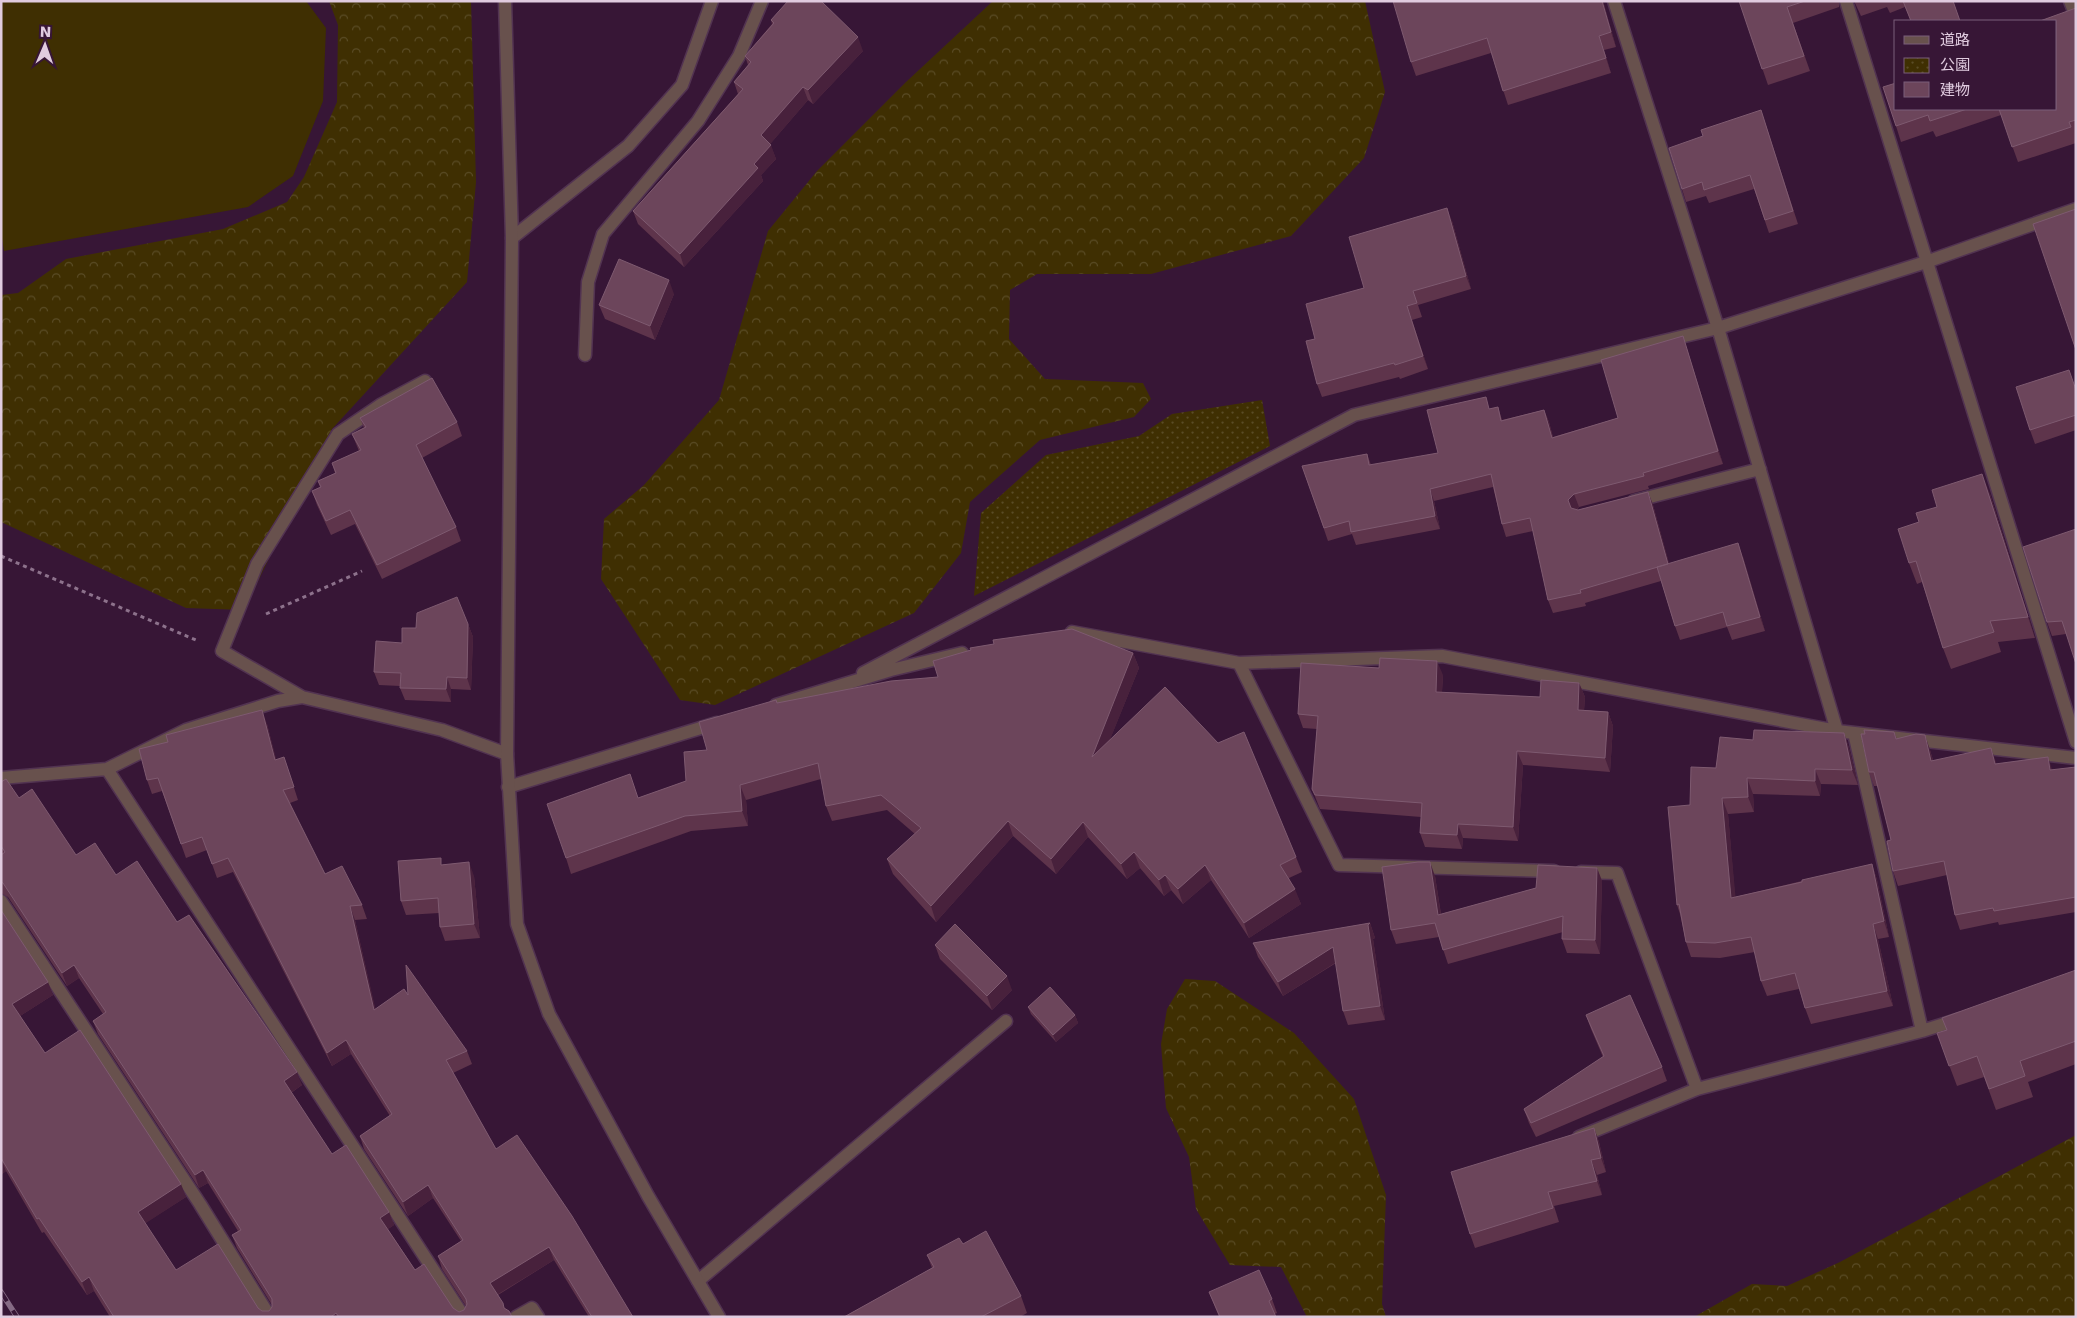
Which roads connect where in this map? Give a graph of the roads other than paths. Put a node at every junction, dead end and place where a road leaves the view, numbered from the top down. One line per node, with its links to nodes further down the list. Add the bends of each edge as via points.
1 (505, 1): 9 (street)
2 (712, 1): 9 (street, via 682,84 628,146)
3 (762, 1): 12 (street, via 739,56 698,121 603,234 588,282)
4 (1614, 1): 11 (street)
5 (1846, 1): 10 (street)
6 (2070, 1): 7 (street)
7 (2076, 16)
8 (2076, 209): 10 (street)
9 (512, 238): 26 (street)
10 (1926, 262): 11 (street); 25 (street)
11 (1718, 328): 14 (street); 19 (street, via 1354,415)
12 (585, 355)
13 (425, 381): 20 (street, via 382,404 338,434 257,564 222,651)
14 (1760, 469): 15 (street); 23 (street)
15 (1618, 505)
16 (1064, 634): 18 (street, via 1073,632)
17 (974, 650): 19 (street)
18 (1239, 663): 23 (street, via 1442,656); 35 (street, via 1339,865 1617,873)
19 (837, 686): 21 (street)
20 (302, 697): 26 (street, via 442,730); 28 (street, via 278,701 186,730)
21 (762, 710)
22 (733, 718): 30 (street)
23 (1837, 732): 24 (street)
24 (1854, 733): 27 (street); 34 (street)
25 (2076, 742)
26 (508, 754): 30 (street)
27 (2076, 758)
28 (107, 769): 29 (street); 39 (street)
29 (1, 778)
30 (508, 787): 37 (street, via 517,924 549,1014)
31 (1, 901): 38 (street, via 200,1204)
32 (1976, 1013): 34 (street)
33 (1006, 1021): 37 (street)
34 (1922, 1032): 35 (street)
35 (1697, 1089): 36 (street)
36 (1571, 1140)
37 (698, 1281): 42 (street)
38 (270, 1317)
39 (464, 1317)
40 (516, 1317): 41 (street, via 532,1308)
41 (538, 1317)
42 (719, 1317)

